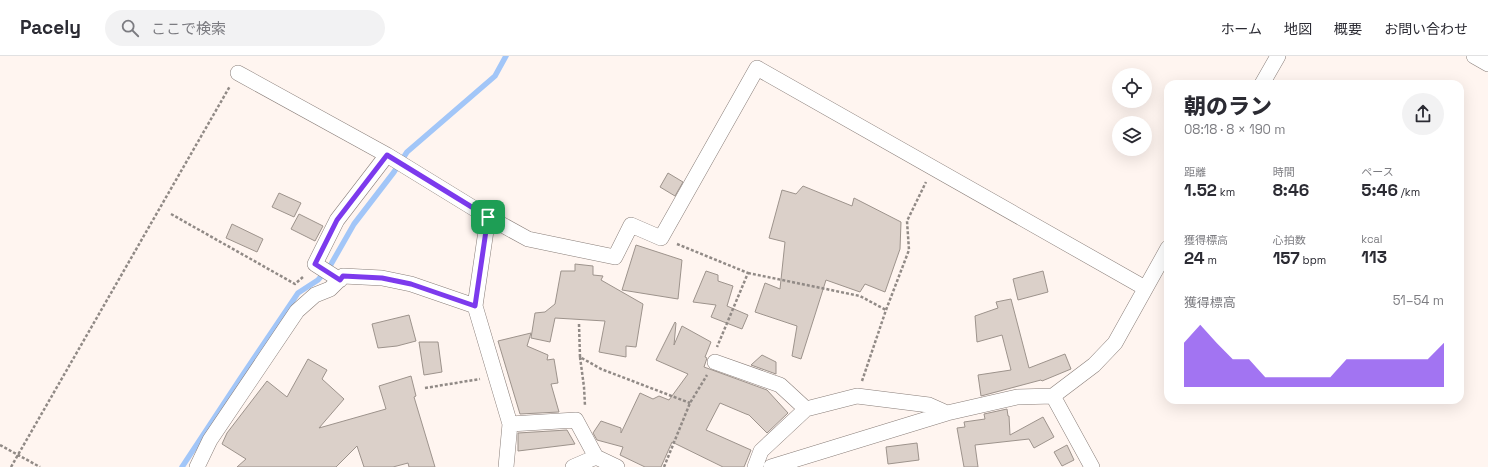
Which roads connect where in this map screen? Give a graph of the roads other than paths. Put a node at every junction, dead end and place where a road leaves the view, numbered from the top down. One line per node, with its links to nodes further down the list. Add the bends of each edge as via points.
1 (1278, 56): 5 (street)
2 (1474, 56): 3 (street)
3 (1488, 64)
4 (238, 73): 6 (street)
5 (1264, 80)
6 (388, 156): 7 (street); 9 (street, via 337,220 315,265)
7 (488, 217): 10 (street, via 528,239 615,257 631,225 661,238 757,68); 11 (street)
8 (1164, 255): 10 (street)
9 (338, 279): 11 (street, via 343,276 382,278 411,284); 18 (street, via 330,289 315,295 297,311 210,440)
10 (1145, 288): 13 (street, via 1115,343 1094,365)
11 (475, 306): 16 (street)
12 (715, 362): 14 (street, via 780,385)
13 (1053, 396): 15 (street, via 1017,397); 24 (street)
14 (806, 409): 15 (street, via 857,396 929,405); 22 (street, via 761,451)
15 (947, 413): 23 (street)
16 (510, 424): 17 (street, via 576,420); 19 (street)
17 (596, 458): 20 (street); 21 (street)
18 (196, 467)
19 (506, 467)
20 (573, 467)
21 (617, 467)
22 (756, 467)
23 (771, 467)
24 (1092, 467)

